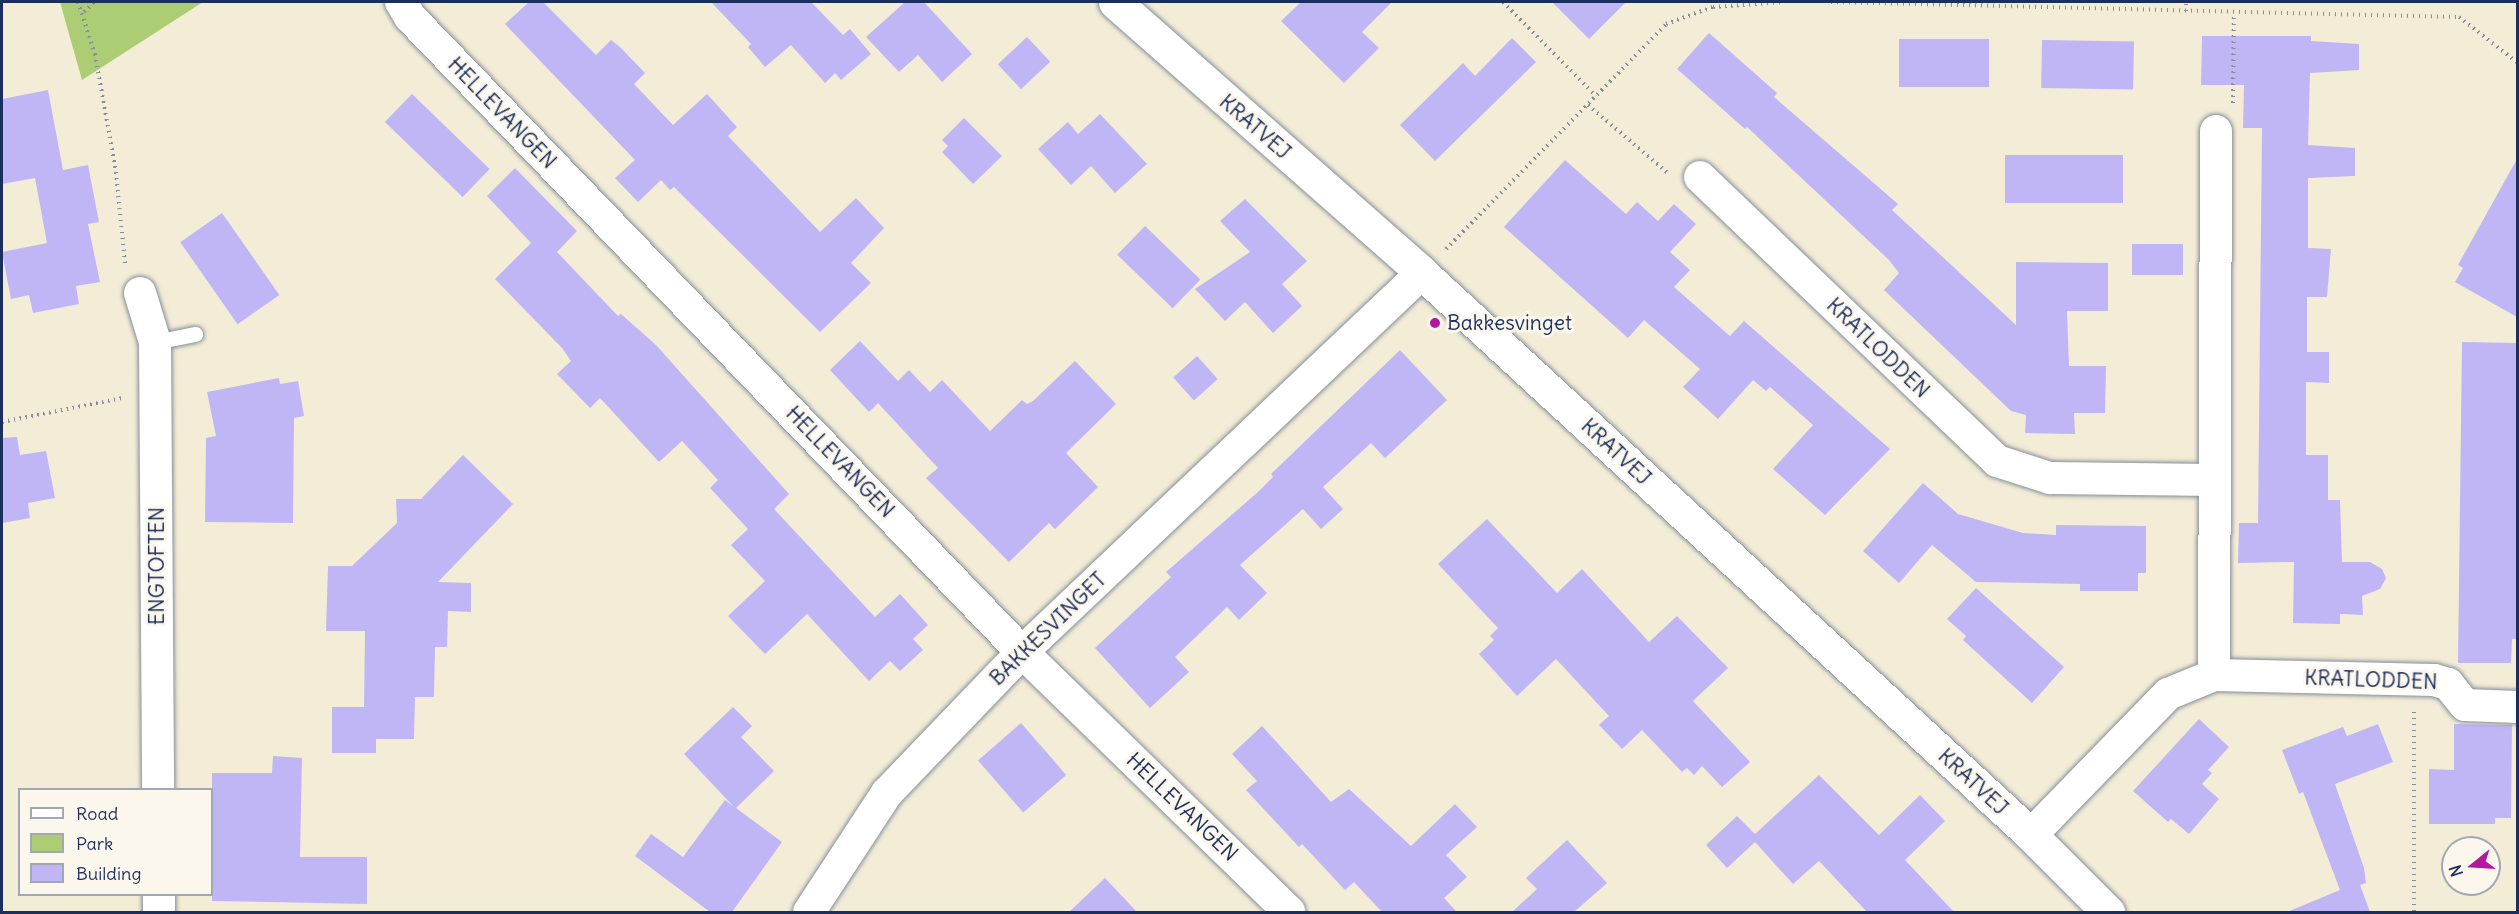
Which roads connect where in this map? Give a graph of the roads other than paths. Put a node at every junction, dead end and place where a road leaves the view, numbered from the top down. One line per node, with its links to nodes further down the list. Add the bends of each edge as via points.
1 (401, 2): 10 (street, HELLEVANGEN, via 410,17)
2 (1115, 2): 5 (street, KRATVEJ)
3 (2216, 131): 9 (street)
4 (1700, 177): 9 (street, KRATLODDEN, via 1997,461 2050,478)
5 (1422, 273): 10 (street, BAKKESVINGET); 14 (street, KRATVEJ)
6 (140, 293): 8 (street, ENGTOFTEN)
7 (195, 334): 8 (lane)
8 (155, 342): 13 (street, ENGTOFTEN)
9 (2215, 480): 11 (street)
10 (1023, 652): 17 (street, BAKKESVINGET, via 887,793); 18 (street, HELLEVANGEN)
11 (2214, 675): 12 (street, KRATLODDEN, via 2414,680 2448,684 2465,705); 14 (street, KRATLODDEN, via 2168,694)
12 (2517, 707)
13 (158, 788)
14 (2031, 835): 19 (street, KRATVEJ)
15 (159, 896): 16 (street)
16 (159, 912)
17 (809, 912)
18 (1289, 912)
19 (2108, 912)

